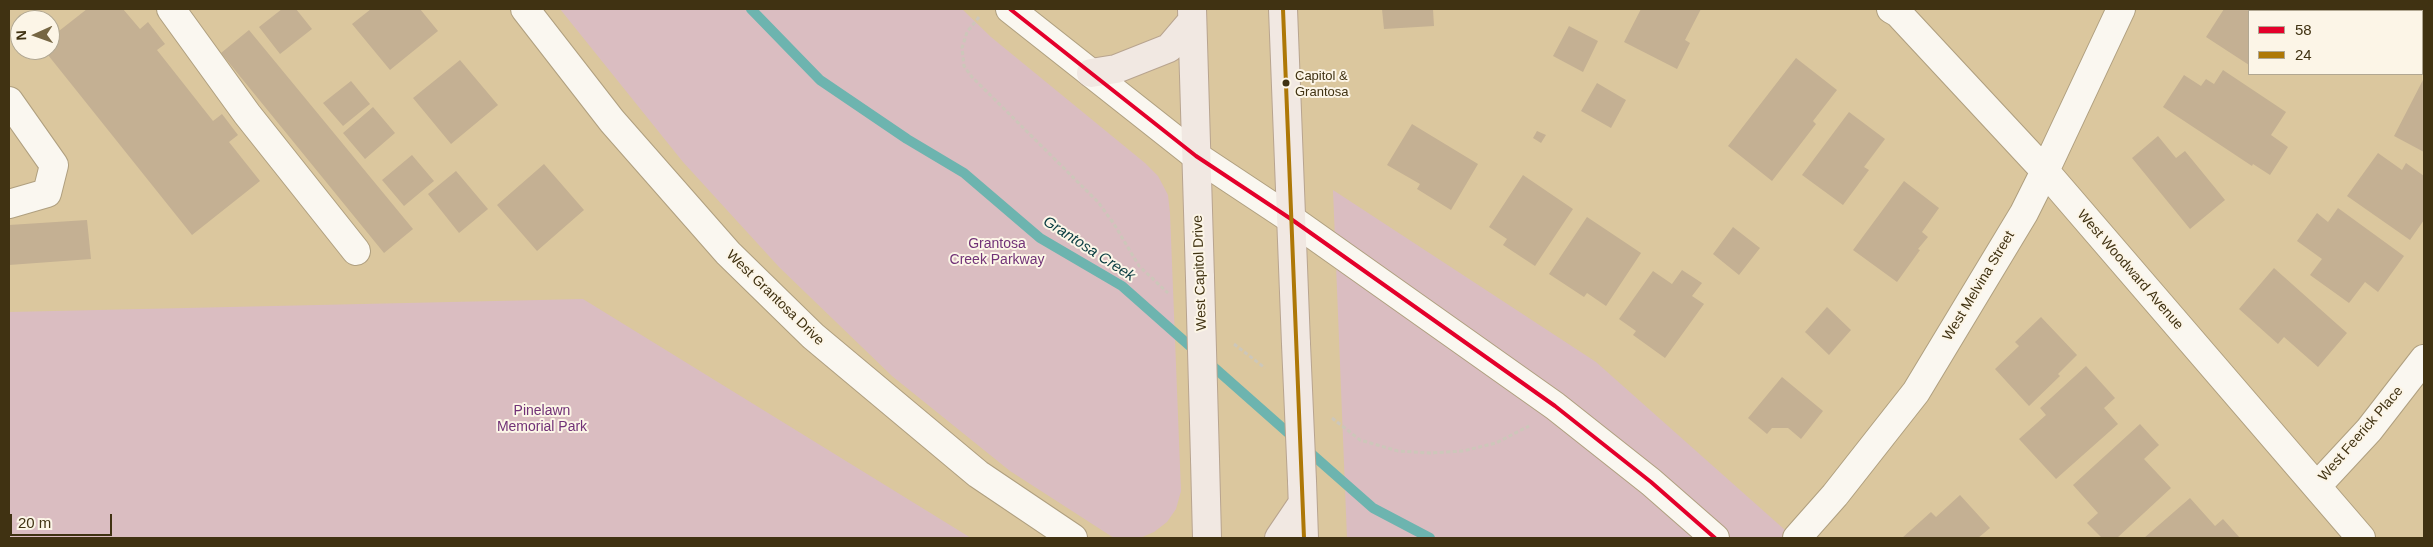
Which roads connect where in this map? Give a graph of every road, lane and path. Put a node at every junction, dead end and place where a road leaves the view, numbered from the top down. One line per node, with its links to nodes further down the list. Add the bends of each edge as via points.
1 (171, 9): 14 (street, via 247,114)
2 (524, 9): 18 (street, West Grantosa Drive, via 612,121 728,253 813,336 978,474)
3 (1010, 9): 8 (street)
4 (1283, 9): 13 (main road)
5 (1891, 9): 11 (street, West Woodward Avenue)
6 (2122, 9): 11 (street, West Melvina Street)
7 (1192, 15): 8 (main road, via 1169,48 1116,70); 10 (main road, West Capitol Drive)
8 (1091, 73): 10 (street)
9 (9, 101): 12 (street, via 54,165 47,193)
10 (1196, 156): 13 (street); 19 (main road, West Capitol Drive, bridge)
11 (2046, 171): 16 (street, West Woodward Avenue); 23 (street, West Melvina Street, via 1916,392)
12 (9, 204)
13 (1291, 219): 17 (main road, bridge); 22 (street, via 1555,406)
14 (356, 251)
15 (2424, 359): 16 (street, West Feerick Place, via 2369,430)
16 (2317, 486): 24 (street, West Woodward Avenue)
17 (1302, 504): 20 (main road); 21 (main road)
18 (1073, 538)
19 (1207, 538)
20 (1279, 538)
21 (1304, 538)
22 (1715, 538)
23 (1797, 538)
24 (2361, 538)

